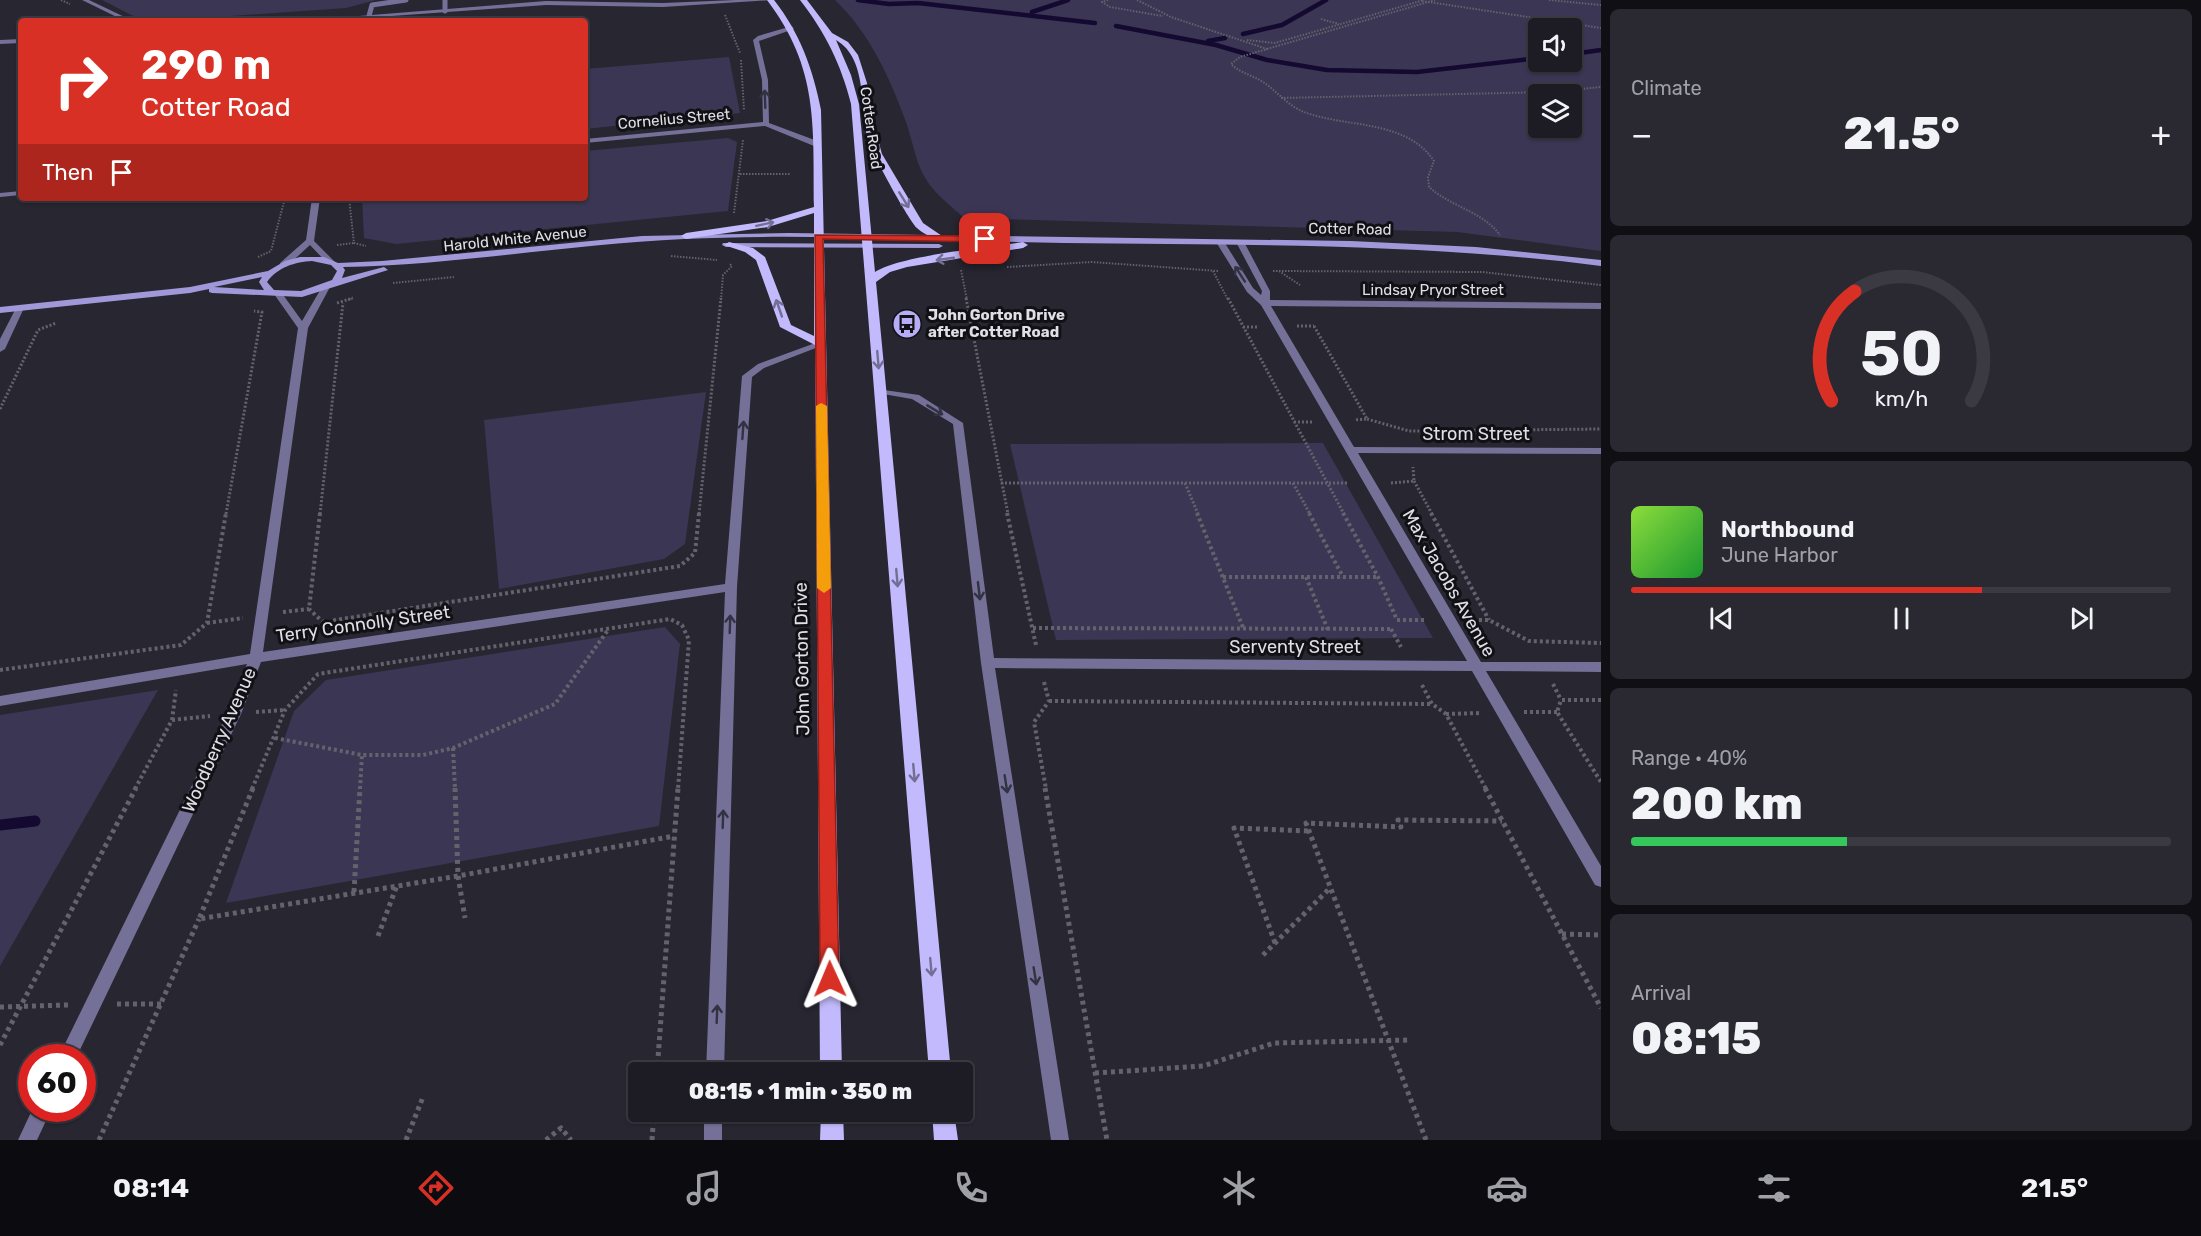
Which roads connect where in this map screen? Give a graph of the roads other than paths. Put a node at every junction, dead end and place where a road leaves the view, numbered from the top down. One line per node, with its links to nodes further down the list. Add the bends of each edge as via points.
1 (85, 0): 8 (street)
2 (406, 0): 7 (lane, via 372,5)
3 (445, 0): 6 (lane)
4 (770, 0): 6 (street, via 663,5 546,3); 10 (main road)
5 (803, 0): 11 (main road, Cotter Road)
6 (445, 11): 7 (street)
7 (369, 16): 9 (street)
8 (124, 18)
9 (356, 18)
10 (792, 28): 14 (street, one-way to 10, via 765,80 756,40); 16 (main road, via 813,83)
11 (831, 35): 22 (main road, one-way to 22, via 848,45 858,66 875,148 919,225); 26 (main road, Cotter Road, via 855,104)
12 (18, 41): 13 (street)
13 (0, 42)
14 (766, 124): 15 (street, Cornelius Street); 16 (street)
15 (588, 141)
16 (817, 144): 20 (main road)
17 (18, 193): 18 (street)
18 (0, 195)
19 (316, 201): 24 (street)
20 (819, 208): 21 (main road, one-way to 20, via 768,224); 25 (main road)
21 (686, 236): 23 (street, Harold White Avenue); 25 (street, Harold White Avenue)
22 (940, 238): 26 (street, Cotter Road); 27 (street, Cotter Road)
23 (632, 240): 30 (street, Harold White Avenue); 35 (street, Harold White Avenue)
24 (310, 241): 33 (street); 34 (street)
25 (818, 241): 26 (street, Cotter Road); 30 (street, Harold White Avenue); 47 (main road, John Gorton Drive)
26 (869, 241): 31 (street, Cotter Road); 37 (main road)
27 (1098, 241): 28 (street, Cotter Road); 31 (street, Cotter Road)
28 (1220, 242): 29 (street, Cotter Road); 42 (street, Max Jacobs Avenue, one-way to 28, via 1250,290)
29 (1240, 242): 32 (street, Cotter Road, via 1398,245); 42 (street, Max Jacobs Avenue, via 1266,291)
30 (729, 245): 47 (main road, one-way to 30, via 786,327 761,259 749,250)
31 (1023, 245): 37 (main road, one-way to 37, via 906,264)
32 (1601, 263)
33 (334, 264): 34 (street, Harold White Avenue, via 308,260); 35 (street, Harold White Avenue); 38 (street, via 341,270)
34 (283, 265): 36 (street)
35 (402, 265): 38 (street, Harold White Avenue)
36 (269, 273): 40 (street); 41 (street, via 263,282)
37 (871, 280): 49 (main road, one-way to 49)
38 (336, 282): 39 (street, Harold White Avenue)
39 (327, 287): 41 (street, Harold White Avenue, via 302,294); 46 (street, Woodberry Avenue)
40 (190, 290): 41 (street); 44 (street)
41 (274, 292): 46 (street)
42 (1265, 303): 43 (street, Lindsay Pryor Street); 50 (street, Max Jacobs Avenue)
43 (1601, 306)
44 (20, 308): 45 (street); 48 (street)
45 (0, 310)
46 (303, 327): 53 (street, Woodberry Avenue)
47 (821, 344): 52 (street, one-way to 47, via 747,376 761,366); 61 (main road, John Gorton Drive)
48 (0, 349)
49 (881, 391): 54 (street, one-way to 54, via 915,397 958,423); 62 (main road, one-way to 62)
50 (1350, 450): 51 (street, Strom Street); 55 (street, Max Jacobs Avenue)
51 (1601, 451)
52 (731, 587): 53 (street, Terry Connolly Street); 60 (street, one-way to 52)
53 (256, 658): 57 (street, Terry Connolly Street); 59 (street, Woodberry Avenue, via 234,714)
54 (988, 663): 55 (street, Serventy Street); 71 (street, one-way to 71)
55 (1477, 666): 56 (street, Serventy Street); 58 (street, Max Jacobs Avenue)
56 (1601, 667)
57 (0, 700)
58 (1601, 880)
59 (75, 1044)
60 (715, 1062)
61 (831, 1062)
62 (939, 1062)
63 (36, 1122): 67 (street)
64 (713, 1122): 68 (street)
65 (832, 1122): 69 (main road)
66 (944, 1122): 70 (main road)
67 (27, 1140)
68 (712, 1140)
69 (832, 1140)
70 (946, 1140)
71 (1060, 1140)

